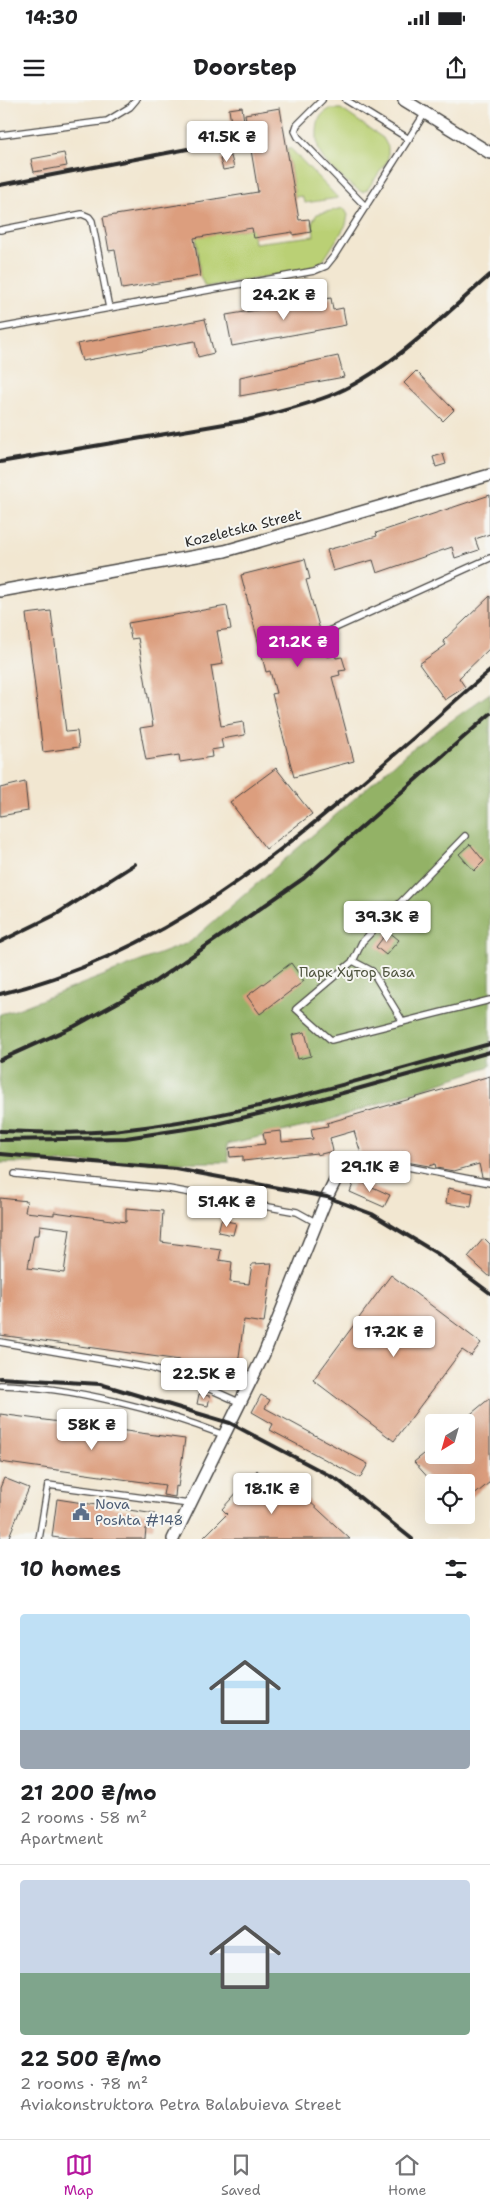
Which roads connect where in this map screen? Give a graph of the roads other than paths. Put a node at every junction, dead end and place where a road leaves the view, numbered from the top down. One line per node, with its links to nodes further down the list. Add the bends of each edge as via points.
1 (136, 100): 6 (lane, via 106,121)
2 (322, 100): 9 (lane, via 295,131)
3 (346, 100): 7 (lane)
4 (404, 100): 5 (street)
5 (425, 113): 7 (lane); 8 (street)
6 (1, 135)
7 (410, 139): 9 (lane)
8 (490, 153)
9 (366, 207): 11 (lane, via 326,266 314,271)
10 (0, 230): 11 (lane, via 82,214 89,217)
11 (109, 308): 12 (lane)
12 (0, 328)
13 (490, 475): 15 (street, Kozeletska Street, via 225,551)
14 (490, 558): 16 (lane)
15 (0, 591)
16 (322, 634)
17 (465, 836): 18 (lane, via 362,942)
18 (353, 960): 20 (lane, via 372,971); 20 (lane, via 296,1009 331,1040)
19 (490, 1000): 20 (lane)
20 (403, 1022)
21 (348, 1165): 23 (lane, via 392,1164); 24 (street, via 336,1179)
22 (15, 1174): 24 (lane, via 169,1189 297,1212)
23 (490, 1183)
24 (317, 1223): 27 (street, via 281,1315)
25 (0, 1342): 27 (lane, via 150,1368)
26 (0, 1384): 28 (lane, via 25,1385 151,1411)
27 (241, 1403): 28 (street)
28 (224, 1435): 29 (street)
29 (189, 1504): 30 (lane, via 48,1485); 31 (street)
30 (39, 1539)
31 (173, 1539)

